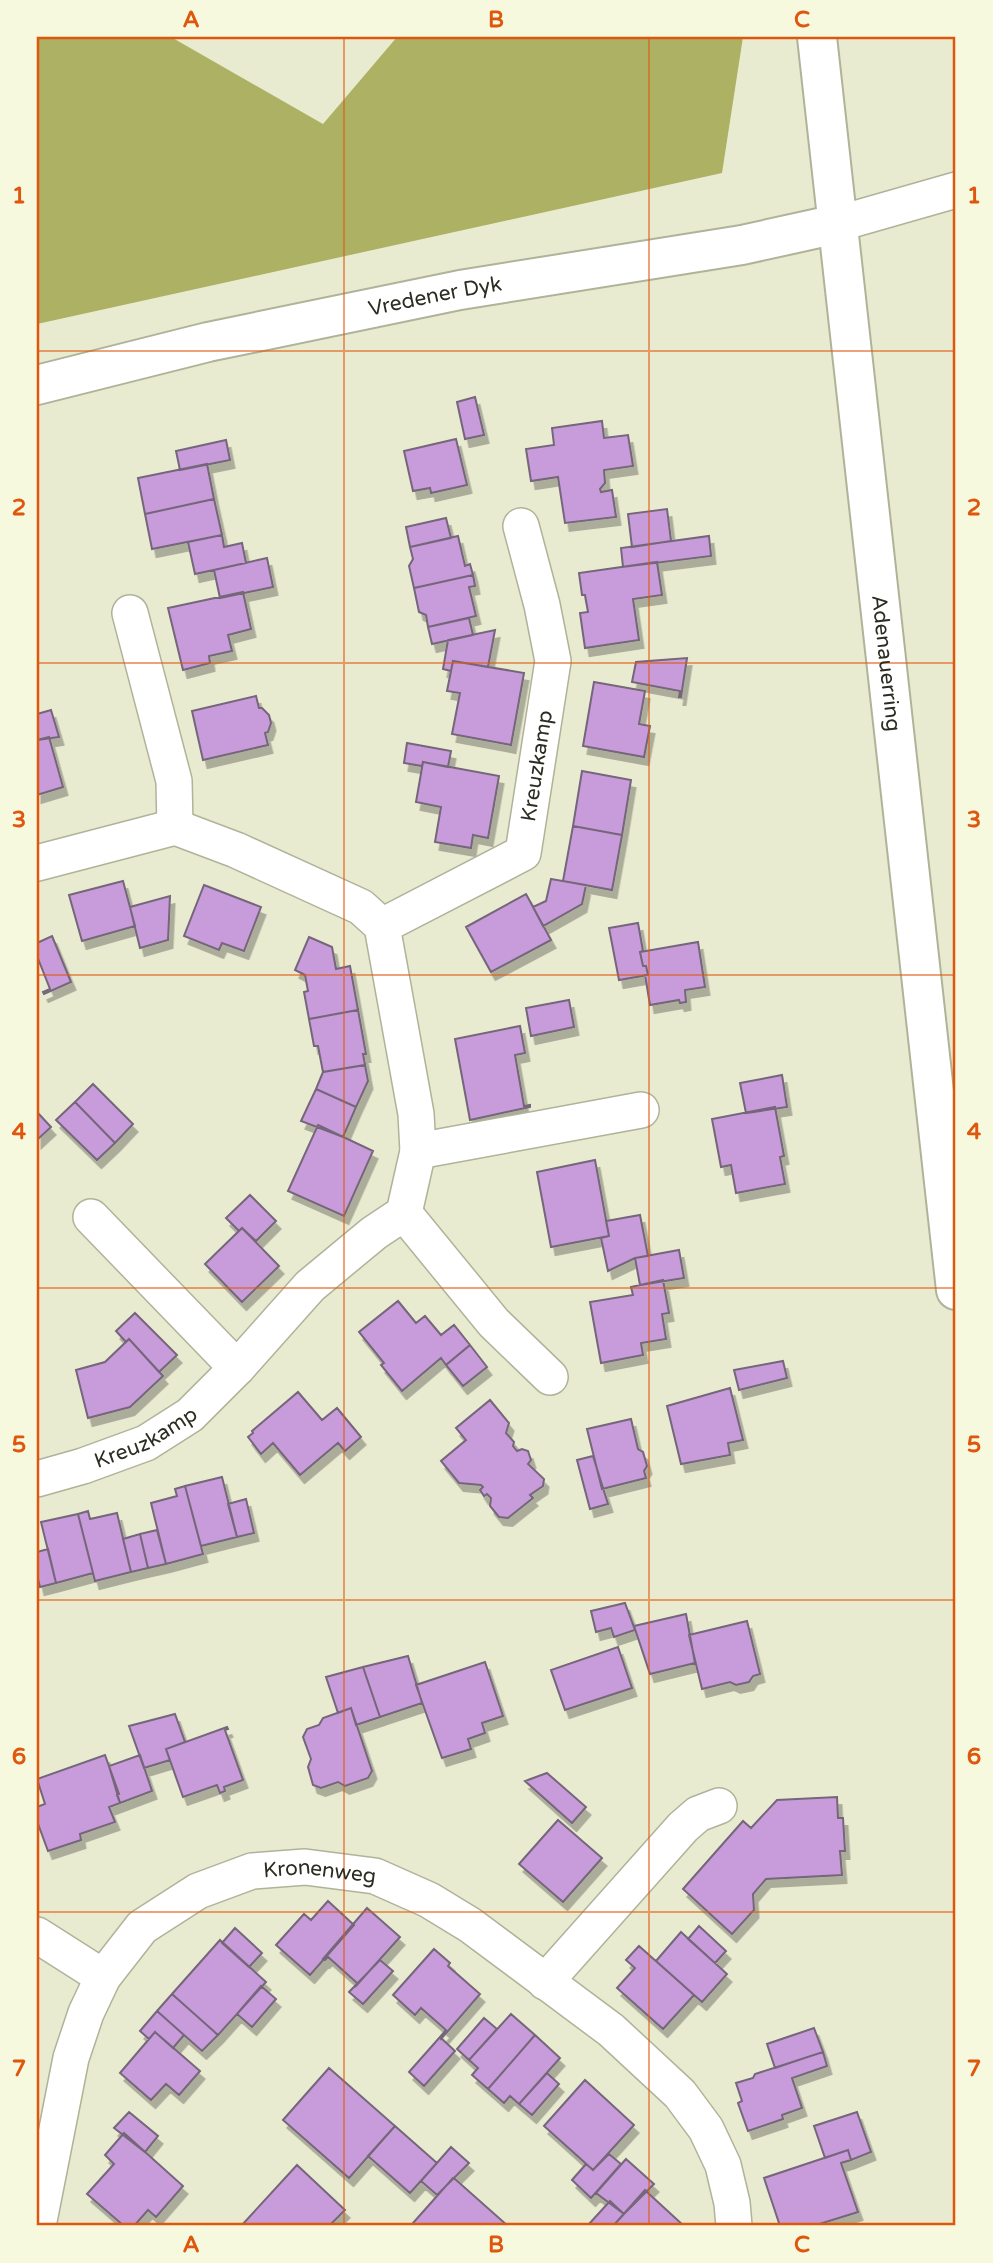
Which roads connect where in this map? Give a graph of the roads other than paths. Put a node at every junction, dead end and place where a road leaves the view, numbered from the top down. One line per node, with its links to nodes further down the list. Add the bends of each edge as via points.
1 (817, 37): 3 (main road, Adenauerring)
2 (956, 190): 3 (street)
3 (837, 224): 4 (main road, Vredener Dyk, via 742,245 460,290 208,342); 14 (main road, Adenauerring)
4 (37, 385)
5 (522, 526): 9 (street, Kreuzkamp, via 553,661 523,853)
6 (130, 613): 7 (street, via 174,781)
7 (175, 827): 8 (street); 9 (street, via 361,907)
8 (37, 863)
9 (382, 926): 11 (street, via 416,1114)
10 (640, 1110): 11 (street)
11 (418, 1151): 12 (street)
12 (404, 1213): 15 (street, Kreuzkamp, via 310,1286); 16 (street, via 494,1323)
13 (91, 1217): 15 (street)
14 (956, 1290)
15 (237, 1368): 17 (street, Kreuzkamp, via 190,1415 146,1443)
16 (550, 1377)
17 (37, 1479)
18 (719, 1805): 21 (street, via 683,1827)
19 (37, 1935): 20 (street)
20 (103, 1977): 21 (street, Kronenweg, via 142,1927 198,1891 252,1871 305,1867 375,1876 429,1900); 22 (street, Kronenweg, via 71,2058)
21 (545, 1982): 23 (street, Kronenweg, via 611,2030 680,2094 706,2129 723,2165)
22 (38, 2226)
23 (734, 2226)

